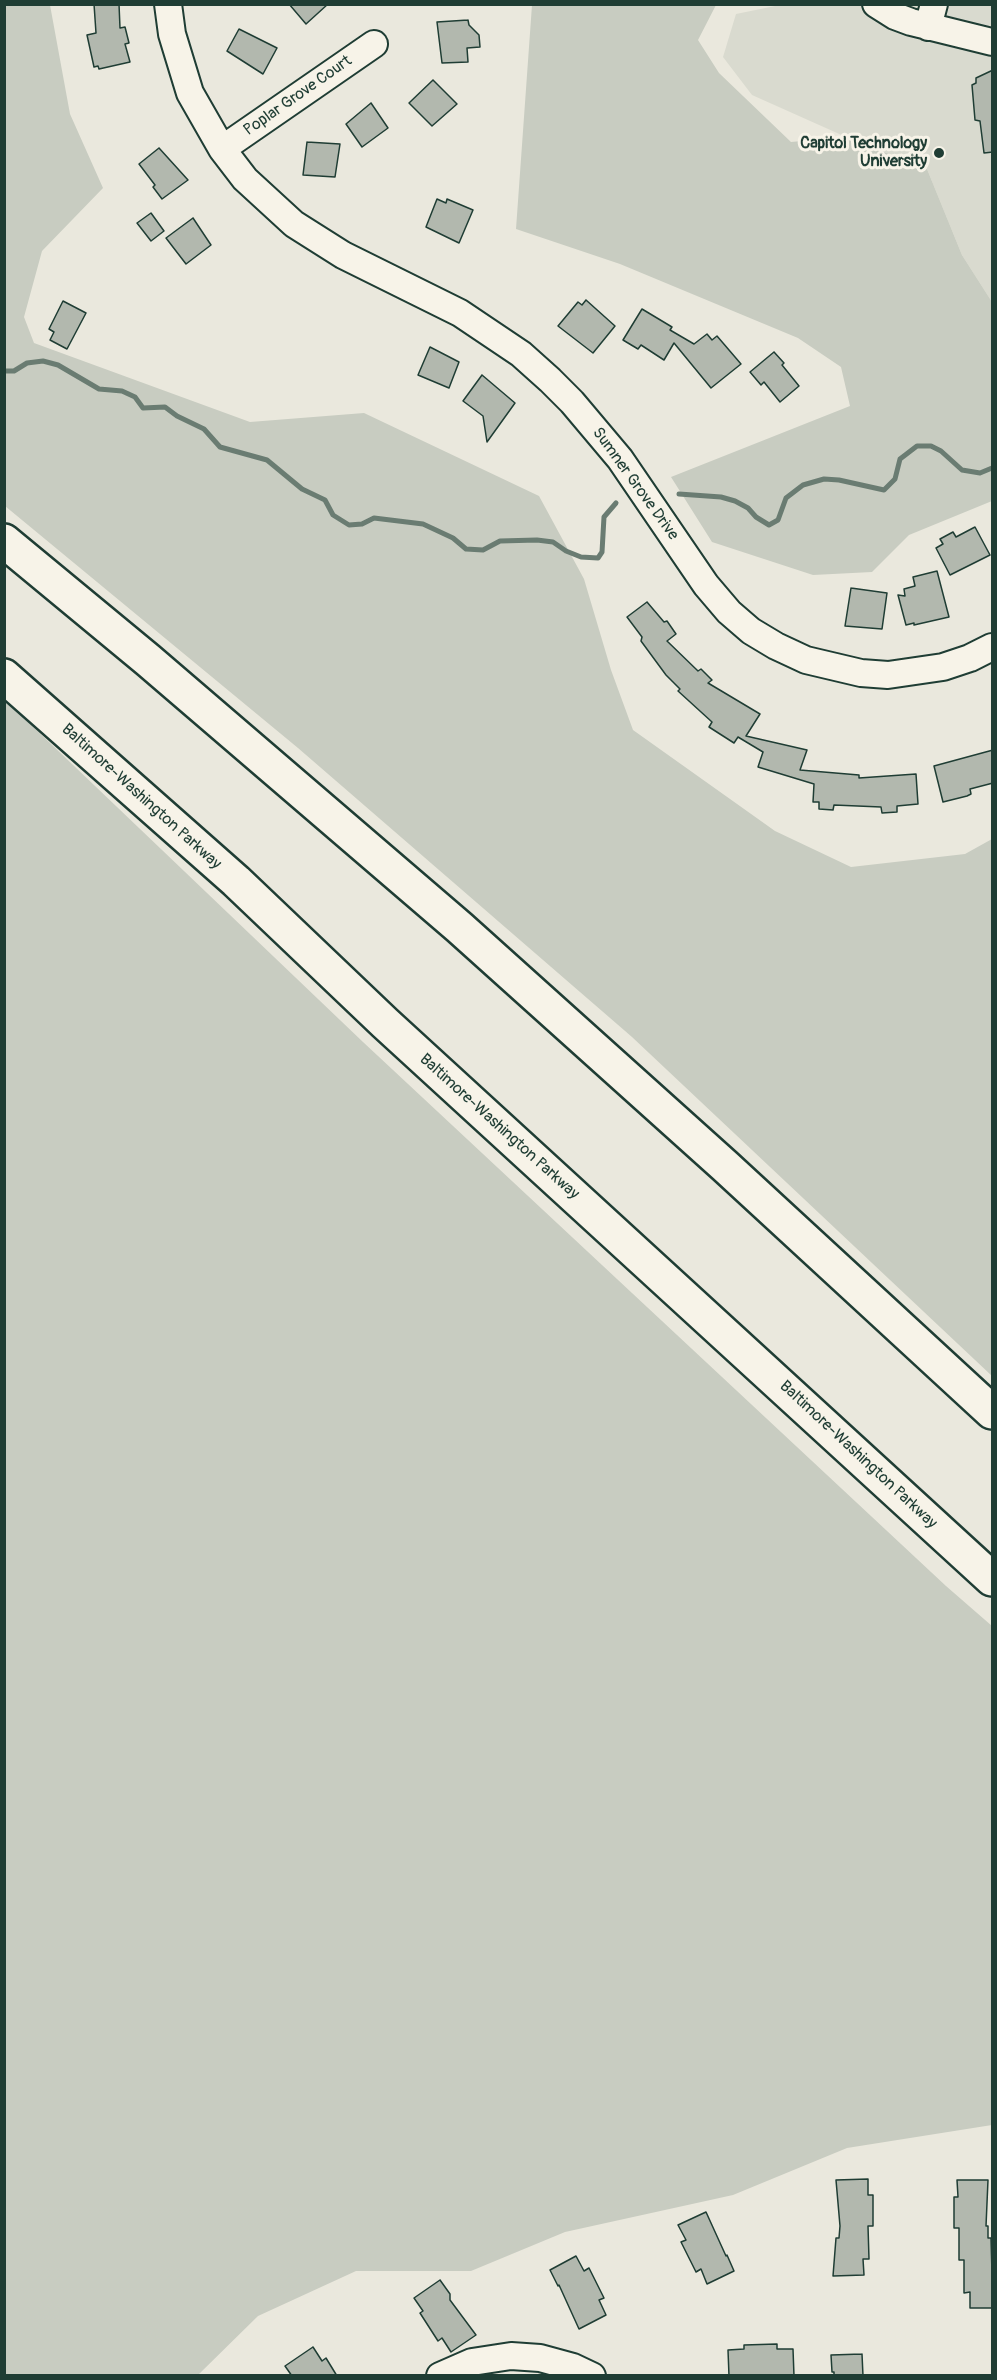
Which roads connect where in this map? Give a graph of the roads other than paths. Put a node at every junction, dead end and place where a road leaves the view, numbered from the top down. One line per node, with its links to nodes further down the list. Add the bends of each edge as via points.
1 (168, 4): 6 (street, Sumner Grove Drive, via 177,54 190,93)
2 (876, 4): 3 (street, via 895,16)
3 (931, 16): 4 (street)
4 (993, 42)
5 (374, 44): 6 (street, Poplar Grove Court)
6 (222, 149): 8 (street, Sumner Grove Drive, via 245,179 294,224 343,255 459,313 521,354 550,380 620,459 706,585 751,631 806,660 888,675 943,667)
7 (4, 542): 10 (highway, via 459,927)
8 (993, 647)
9 (4, 676): 11 (highway, Baltimore-Washington Parkway, via 236,881 385,1023)
10 (993, 1412)
11 (993, 1579)
12 (440, 2376): 13 (street, via 472,2362 511,2356 540,2358)
13 (592, 2376)

